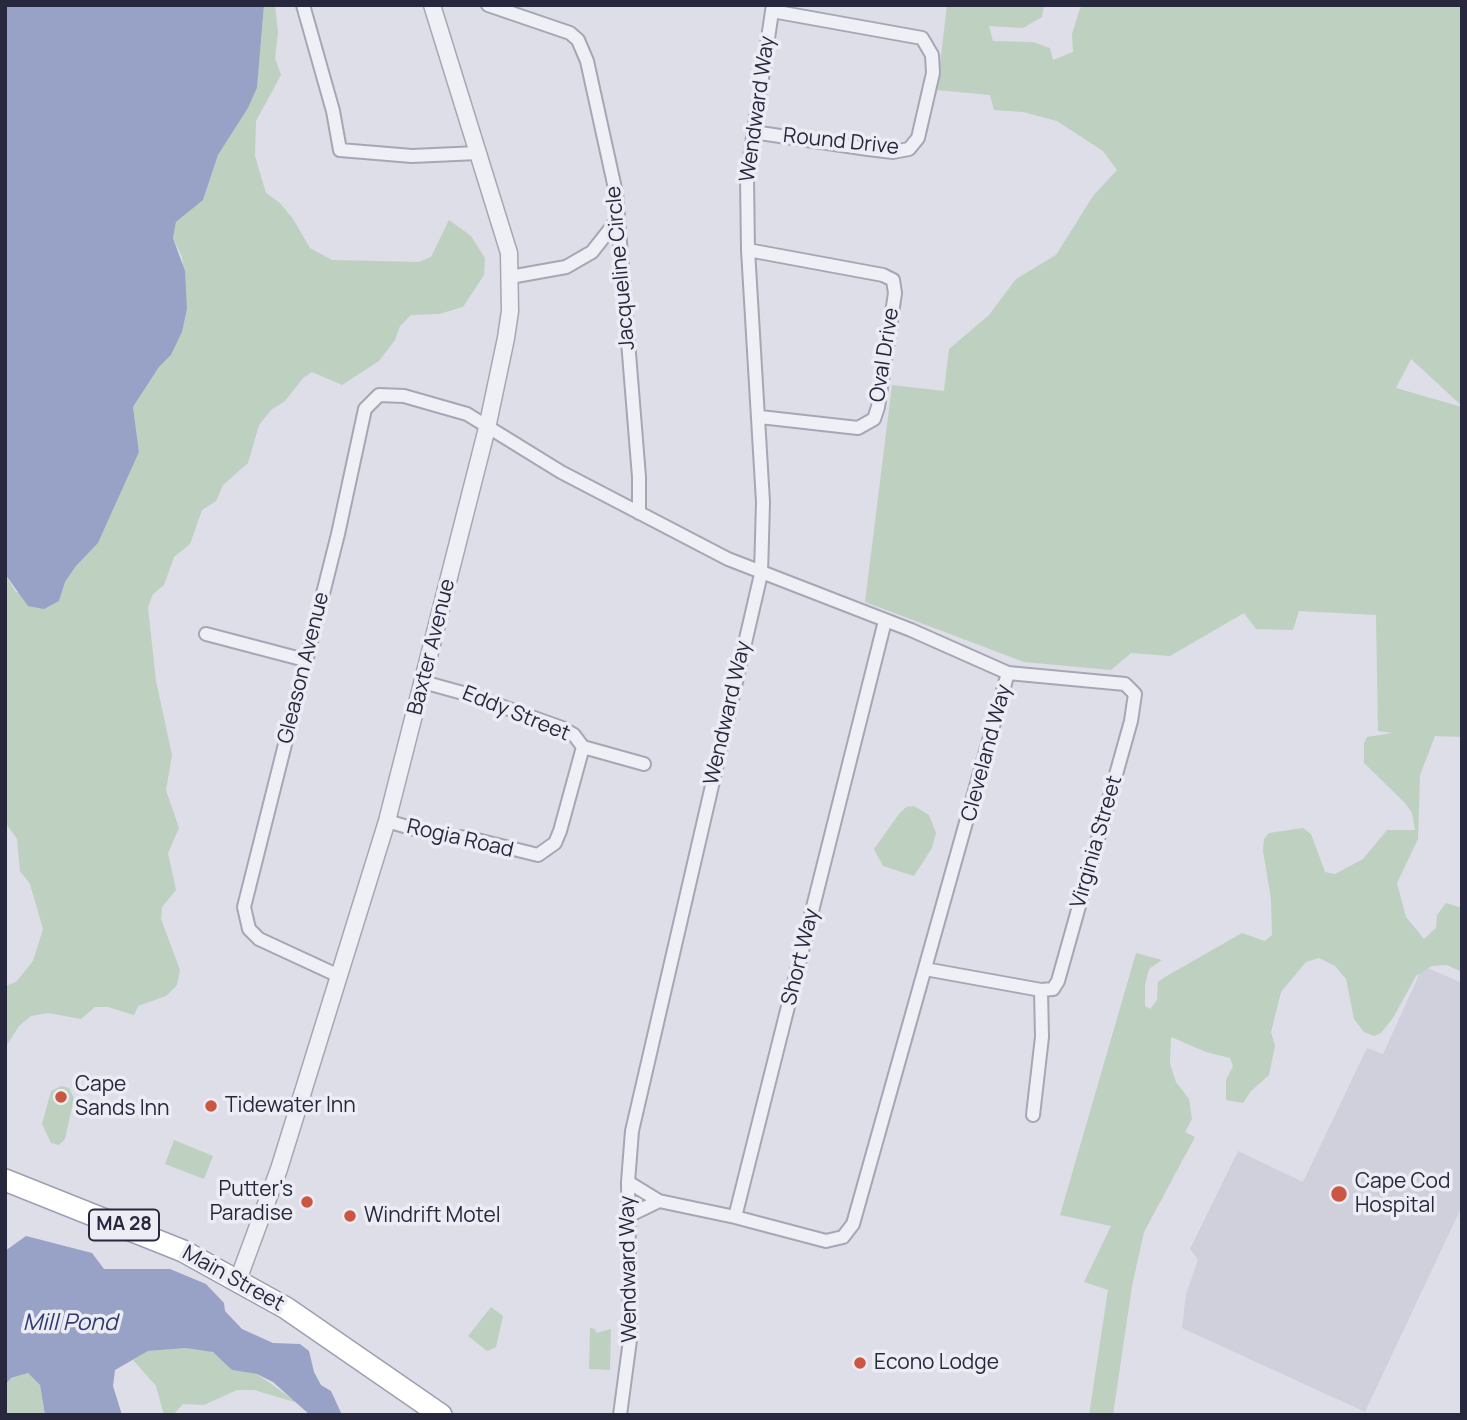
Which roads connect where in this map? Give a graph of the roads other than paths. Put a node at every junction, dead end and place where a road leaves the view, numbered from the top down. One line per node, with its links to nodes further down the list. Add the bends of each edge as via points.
1 (303, 5): 6 (street, via 340,150 412,156)
2 (432, 5): 6 (street, Baxter Avenue)
3 (488, 5): 7 (street, Jacqueline Circle, via 551,24 578,40 587,61)
4 (772, 8): 5 (street, Wendward Way); 5 (street, Round Drive, via 922,38 932,55 933,73 918,138 909,149 893,152)
5 (752, 131): 8 (street, Wendward Way)
6 (478, 153): 9 (street, Baxter Avenue, via 503,231)
7 (618, 219): 9 (street, via 592,252 566,267); 13 (street, Jacqueline Circle)
8 (748, 250): 11 (street, Wendward Way); 11 (street, Oval Drive, via 883,275 893,280 895,292 874,419 858,428)
9 (510, 277): 12 (street, Baxter Avenue, via 506,338)
10 (365, 410): 12 (street, Cleveland Way, via 379,395 388,394 467,414); 17 (street, Gleason Avenue)
11 (760, 417): 14 (street, Wendward Way)
12 (487, 428): 13 (street, Cleveland Way); 19 (street, Baxter Avenue)
13 (639, 513): 14 (street, Cleveland Way)
14 (761, 574): 15 (street, Cleveland Way); 28 (street, Wendward Way, via 644,1073)
15 (885, 621): 18 (street, Cleveland Way); 31 (street, Short Way)
16 (206, 634): 17 (street)
17 (305, 660): 24 (street, Gleason Avenue, via 244,907 248,926 259,939)
18 (1009, 673): 23 (street, Cleveland Way); 25 (street, Virginia Street, via 1114,682 1125,684 1135,694 1058,981 1053,989)
19 (423, 682): 20 (street, Eddy Street, via 562,728); 22 (street, Baxter Avenue)
20 (583, 747): 21 (street, Eddy Street); 22 (street, Rogia Road, via 560,831 548,851 538,855)
21 (644, 764)
22 (387, 821): 24 (street, Baxter Avenue)
23 (925, 969): 25 (street); 31 (street, Cleveland Way, via 863,1196 848,1233 827,1241)
24 (339, 976): 32 (street, Baxter Avenue, via 279,1169)
25 (1041, 990): 26 (street, via 1042,1037)
26 (1033, 1115)
27 (5, 1180): 32 (main road, Main Street / MA 28, via 183,1251)
28 (628, 1182): 29 (street); 30 (street, Wendward Way)
29 (659, 1201): 30 (street); 31 (street)
30 (628, 1216): 34 (street, Wendward Way, via 630,1340)
31 (735, 1217)
32 (237, 1280): 33 (main road, Main Street / MA 28, via 305,1320)
33 (441, 1415)
34 (621, 1415)

